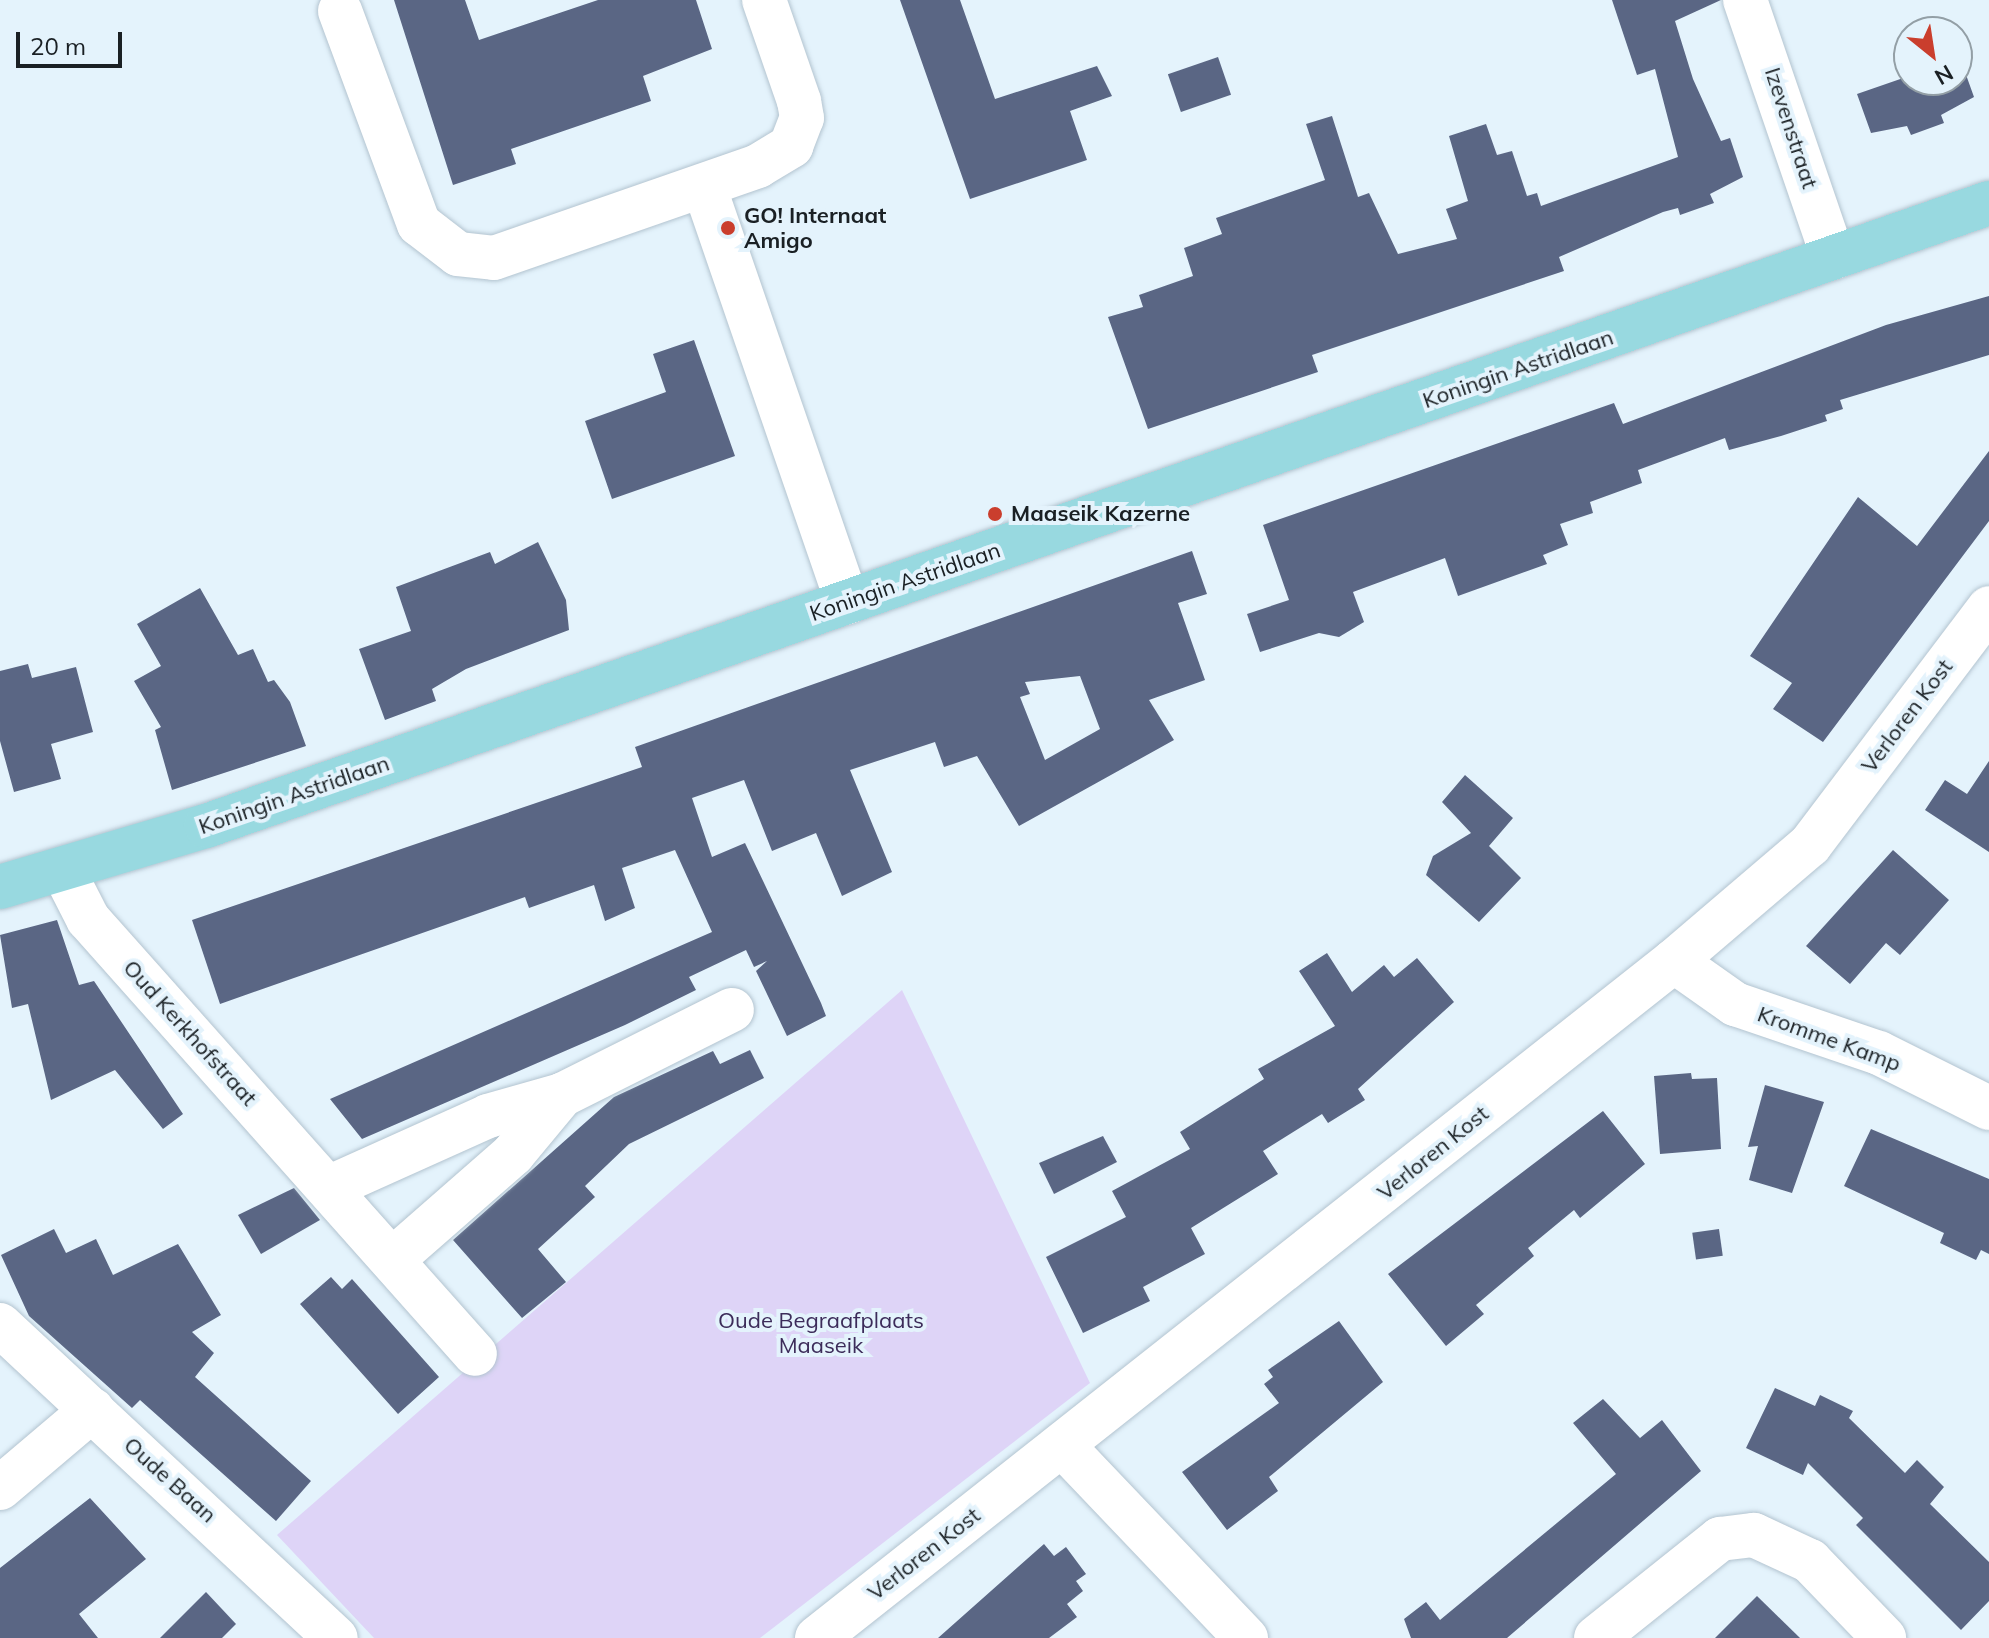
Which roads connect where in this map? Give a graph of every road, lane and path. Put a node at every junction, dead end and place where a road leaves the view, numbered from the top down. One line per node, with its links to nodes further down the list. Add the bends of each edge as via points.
1 (764, 0): 4 (street, via 799,101 799,134 768,161)
2 (1745, 0): 6 (street, Izevenstraat)
3 (340, 11): 4 (street, via 411,210 458,254 519,253)
4 (704, 186): 7 (street)
5 (1989, 203): 6 (main road, Koningin Astridlaan)
6 (1833, 257): 7 (main road, Koningin Astridlaan)
7 (847, 602): 9 (main road, Koningin Astridlaan)
8 (1989, 608): 11 (street, Verloren Kost, via 1810,845)
9 (63, 870): 10 (main road, Koningin Astridlaan); 15 (street, Oud Kerkhofstraat, via 88,919)
10 (0, 887)
11 (1674, 961): 14 (street, Kromme Kamp, via 1735,1004 1879,1053); 20 (street, Verloren Kost)
12 (732, 1010): 13 (street)
13 (562, 1095): 15 (street, via 488,1116); 16 (street, via 513,1154)
14 (1989, 1108)
15 (328, 1188): 16 (street, Oud Kerkhofstraat)
16 (392, 1260): 18 (street, Oud Kerkhofstraat)
17 (0, 1325): 19 (street, Oude Baan)
18 (475, 1354)
19 (92, 1410): 21 (street); 22 (street, Oude Baan)
20 (1062, 1445): 23 (street, Verloren Kost); 24 (street)
21 (0, 1488)
22 (336, 1638)
23 (817, 1638)
24 (1246, 1638)
25 (1596, 1638): 26 (street, via 1720,1539 1754,1535 1810,1561)
26 (1884, 1638)

